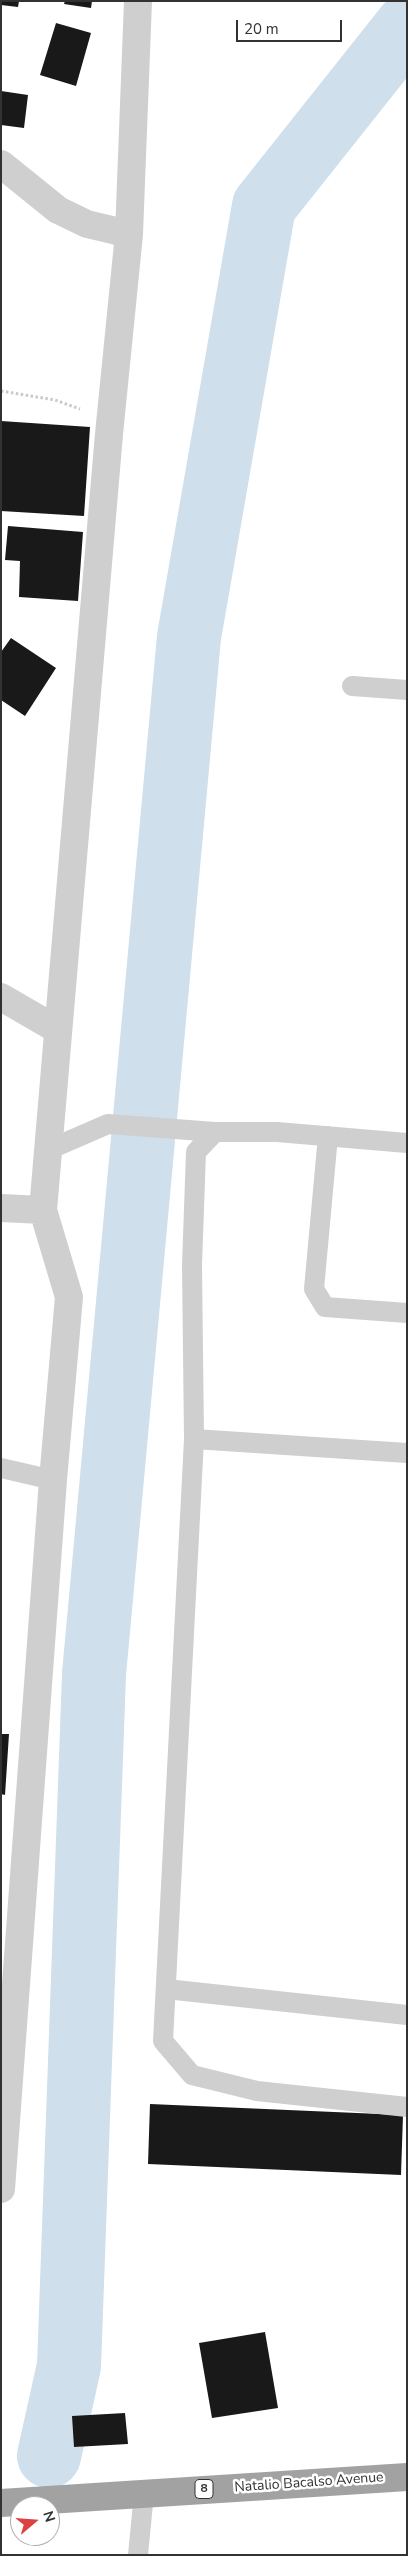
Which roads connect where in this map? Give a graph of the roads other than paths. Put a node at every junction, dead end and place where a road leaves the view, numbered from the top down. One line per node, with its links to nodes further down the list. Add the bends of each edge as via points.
1 (138, 1): 3 (street)
2 (1, 164): 3 (street, via 58,210 87,224)
3 (129, 234): 7 (street)
4 (352, 686): 5 (lane)
5 (407, 690)
6 (1, 997): 7 (street)
7 (58, 1030): 11 (street)
8 (215, 1132): 9 (lane); 11 (lane, via 108,1124); 15 (lane, via 196,1152 192,1265)
9 (328, 1136): 10 (lane); 14 (lane, via 314,1289 325,1307)
10 (407, 1143)
11 (48, 1150): 13 (street)
12 (1, 1208): 13 (street)
13 (43, 1210): 18 (street, via 69,1297)
14 (407, 1313)
15 (194, 1439): 16 (lane); 19 (lane)
16 (407, 1452)
17 (1, 1468): 18 (lane)
18 (53, 1480): 21 (street)
19 (166, 1989): 20 (lane); 22 (lane, via 163,2041 192,2075 257,2090)
20 (407, 2015)
21 (7, 2023): 23 (street)
22 (407, 2106)
23 (1, 2189)
24 (407, 2476): 25 (highway, Natalio Bacalso Avenue / 8)
25 (144, 2493): 26 (highway, Natalio Bacalso Avenue / 8); 27 (lane)
26 (1, 2503)
27 (138, 2555)

